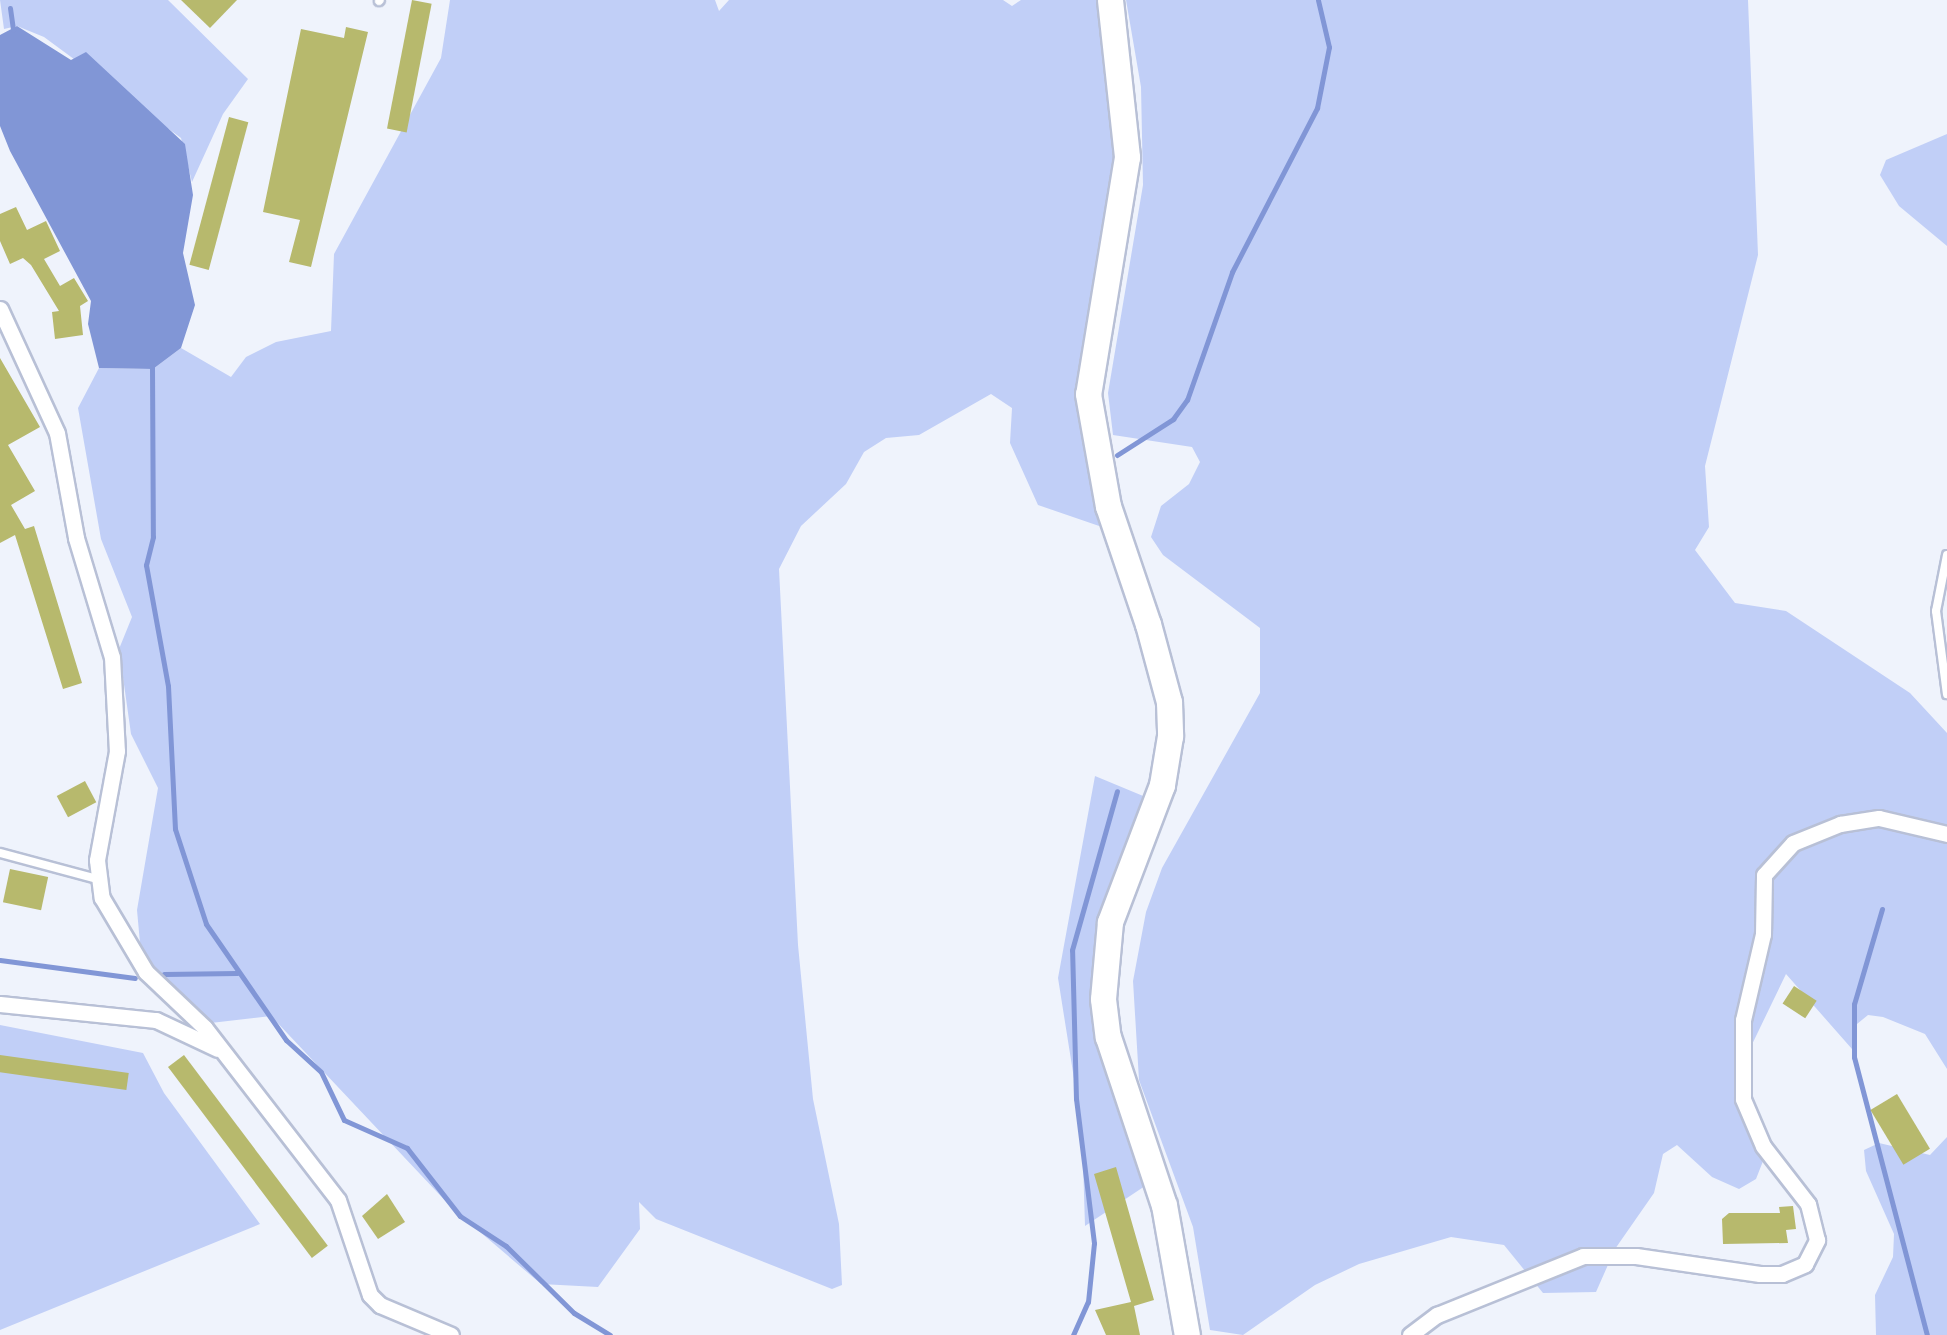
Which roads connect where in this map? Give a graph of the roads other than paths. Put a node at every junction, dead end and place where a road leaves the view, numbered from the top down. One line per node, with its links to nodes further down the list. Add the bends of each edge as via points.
1 (1110, 0): 11 (main road, via 1127,157 1088,394 1108,506 1169,702 1170,736 1162,785 1110,922 1103,999 1108,1037 1164,1205)
2 (0, 309): 7 (street, via 58,433 76,538 112,657 117,750)
3 (1947, 555): 4 (lane, via 1936,611)
4 (1947, 694)
5 (1947, 834): 12 (street, via 1878,818 1840,824 1793,843 1764,875 1763,934 1743,1020 1743,1099 1762,1146 1808,1204 1817,1240 1805,1264 1760,1274 1636,1256 1582,1256 1437,1315)
6 (0, 853): 7 (lane)
7 (97, 879): 9 (street, via 146,972)
8 (0, 1004): 9 (street, via 156,1020)
9 (224, 1052): 10 (street, via 338,1200 370,1295 380,1306)
10 (451, 1335)
11 (1187, 1335)
12 (1410, 1335)

